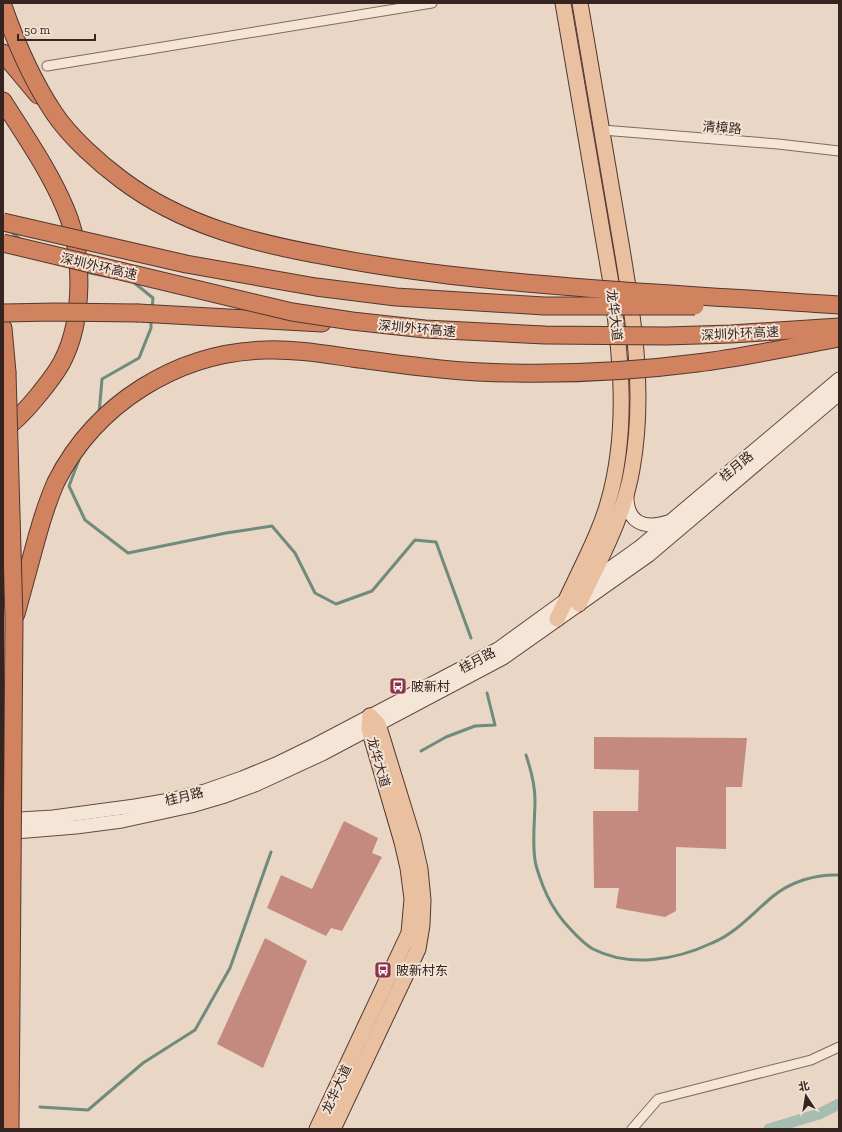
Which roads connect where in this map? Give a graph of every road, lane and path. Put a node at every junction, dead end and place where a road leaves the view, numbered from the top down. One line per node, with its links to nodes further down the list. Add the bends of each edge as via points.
1 (432, 3): 6 (street)
2 (563, 3): 25 (main road, 龙华大道, via 611,283 622,392 622,425 608,503)
3 (580, 3): 9 (main road, 龙华大道)
4 (3, 6): 8 (highway, bridge, via 36,82)
5 (3, 53): 8 (highway, bridge)
6 (47, 66)
7 (3, 101): 21 (highway, bridge, via 48,173 66,210 75,240 80,292 73,331 63,361 30,406)
8 (55, 115): 13 (highway, bridge, via 100,162 145,196 205,226 280,248 387,268 517,283)
9 (602, 130): 10 (street, 清樟路); 22 (main road, 龙华大道, via 627,282 638,378 637,437)
10 (839, 151)
11 (3, 222): 13 (highway, 深圳外环高速, bridge, via 186,264 316,287 396,297 544,306)
12 (3, 243): 17 (highway, 深圳外环高速, bridge, via 292,312)
13 (839, 305)
14 (3, 313): 17 (highway, bridge, via 138,313)
15 (839, 327): 17 (highway, 深圳外环高速, bridge, via 666,336 545,335)
16 (3, 328): 27 (highway, bridge, via 7,372)
17 (425, 329)
18 (839, 338): 27 (highway, bridge, via 695,363 598,372 550,374 452,371 297,351 268,350 210,357 182,366 131,394 98,423 71,457 56,483 45,510)
19 (839, 379): 23 (main road, 桂月路)
20 (839, 394): 25 (main road, 桂月路, via 649,555)
21 (3, 430)
22 (627, 494): 23 (main road, via 631,517 639,523 660,525); 24 (main road, 龙华大道)
23 (670, 522): 24 (main road, 桂月路)
24 (588, 584): 25 (main road, 龙华大道)
25 (573, 602): 26 (main road, 龙华大道); 28 (main road, 桂月路)
26 (557, 619): 28 (main road, 桂月路, via 503,658)
27 (14, 620): 32 (highway, bridge)
28 (372, 723): 29 (main road, 桂月路, via 205,791 121,808 54,817); 30 (main road, 桂月路, via 278,775 225,796 160,814 114,822); 33 (main road, 龙华大道, via 408,868 412,899 409,933); 34 (main road, 龙华大道, via 413,838 420,869 422,925 418,949)
29 (3, 820)
30 (3, 833)
31 (839, 1047): 35 (street, via 811,1060 658,1098)
32 (10, 1129)
33 (317, 1129)
34 (333, 1129)
35 (632, 1129)

